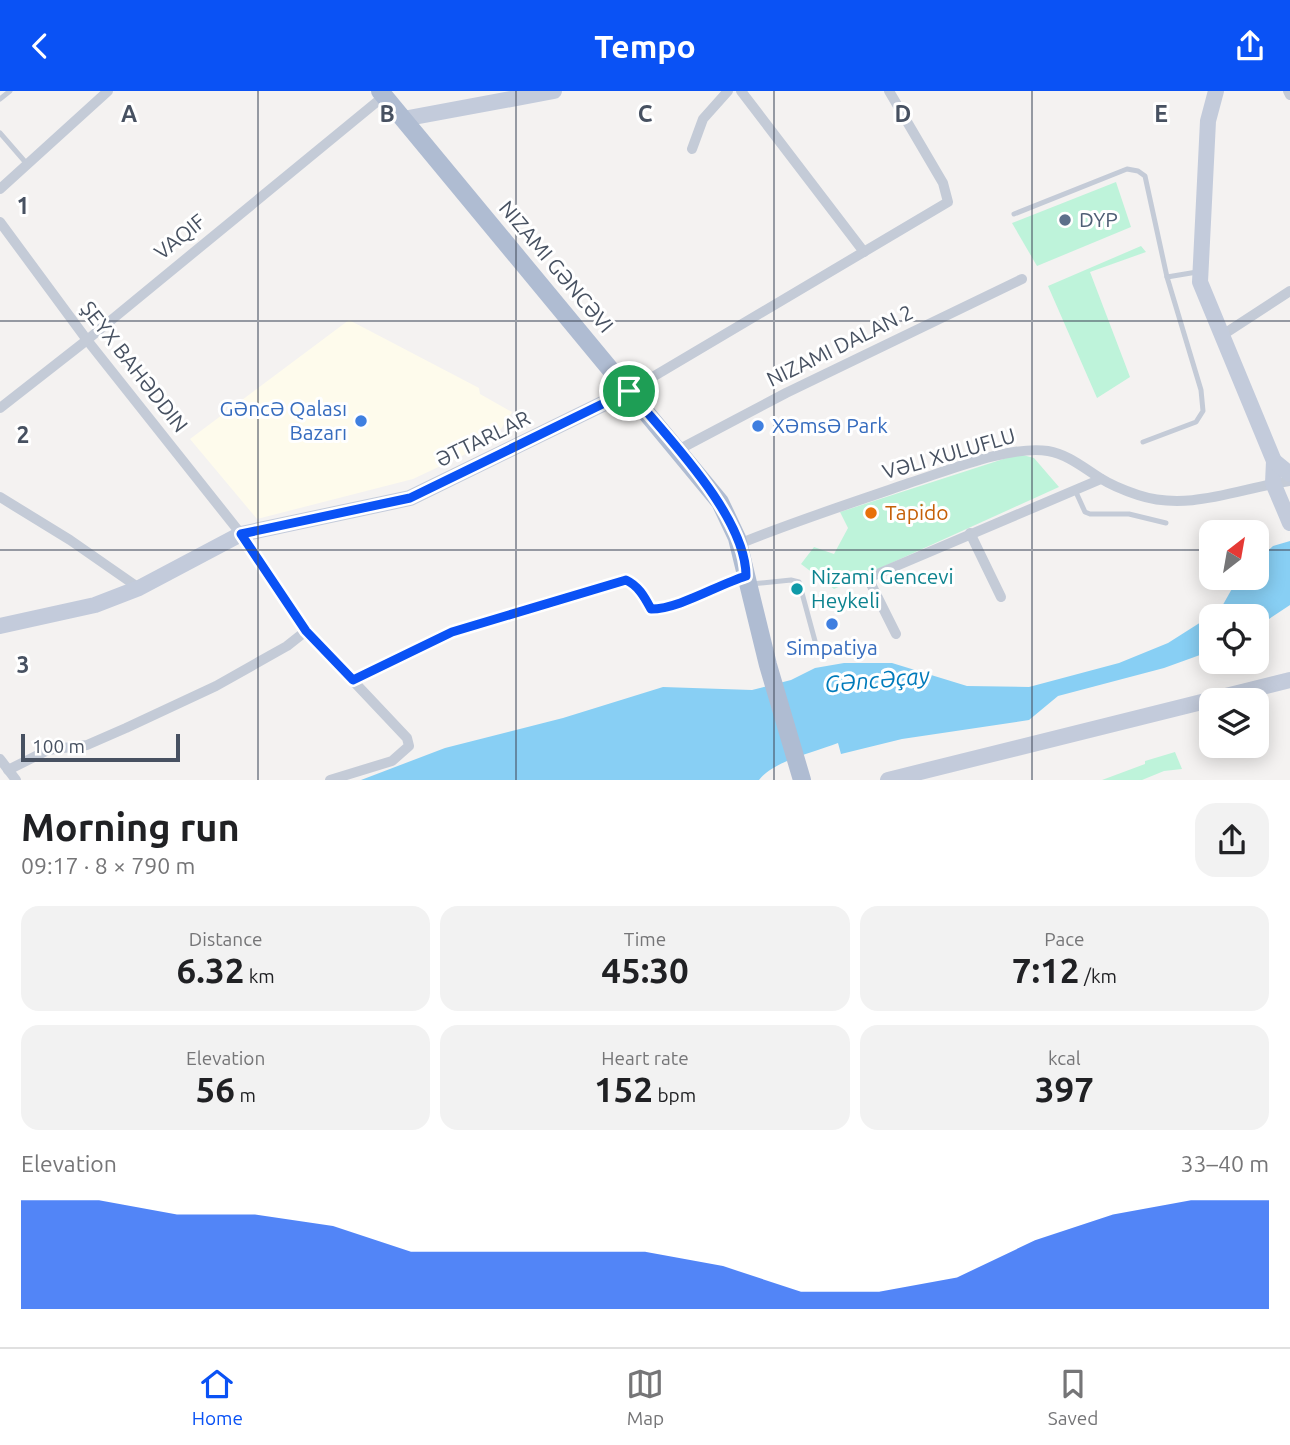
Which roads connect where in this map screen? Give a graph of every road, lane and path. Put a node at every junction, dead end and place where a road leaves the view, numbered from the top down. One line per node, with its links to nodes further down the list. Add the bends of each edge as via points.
1 (10, 91): 9 (lane)
2 (107, 91): 13 (street)
3 (728, 91): 12 (street, via 703,119)
4 (741, 91): 17 (street)
5 (889, 91): 17 (street, ƏTTARLAR, via 943,183 948,202)
6 (1216, 91): 18 (street, via 1208,121)
7 (548, 92): 10 (street)
8 (382, 94): 10 (main road, NIZAMI GƏNCƏVI); 23 (street, VAQIF)
9 (0, 99)
10 (403, 119): 24 (main road, NIZAMI GƏNCƏVI)
11 (0, 133): 13 (lane)
12 (692, 149)
13 (27, 164): 14 (street)
14 (0, 189)
15 (1014, 214): 19 (lane, via 1127,169 1139,171 1145,176)
16 (0, 222): 23 (street, ŞEYX BAHƏDDIN)
17 (864, 252): 24 (street, ƏTTARLAR)
18 (1200, 271): 19 (lane); 22 (street)
19 (1167, 277): 26 (lane, via 1201,390 1202,411 1196,422)
20 (1022, 279): 27 (street, NIZAMI DALAN 2)
21 (1290, 291): 22 (street)
22 (1221, 336): 28 (street)
23 (87, 340): 25 (street, VAQIF); 38 (street, ŞEYX BAHƏDDIN)
24 (629, 391): 27 (main road, NIZAMI GƏNCƏVI); 38 (street, ƏTTARLAR, via 410,498)
25 (0, 408)
26 (1143, 442)
27 (678, 450): 39 (main road, NIZAMI GƏNCƏVI, via 720,502)
28 (1273, 461): 29 (street); 32 (street)
29 (1290, 474)
30 (1101, 479): 32 (street, VƏLI XULUFLU, via 1139,496 1165,501 1209,499); 33 (street); 39 (street, VƏLI XULUFLU, via 1050,451 1019,450 840,506)
31 (1290, 481): 32 (street, VƏLI XULUFLU)
32 (1273, 483): 36 (street)
33 (1075, 489): 35 (lane, via 1084,512 1129,514); 37 (street)
34 (0, 497): 41 (street)
35 (1166, 523)
36 (1290, 523)
37 (970, 533): 42 (street); 45 (street, via 868,577)
38 (241, 534): 41 (street, ƏTTARLAR); 44 (street, ŞEYX BAHƏDDIN)
39 (739, 544): 40 (main road, NIZAMI GƏNCƏVI)
40 (747, 580): 46 (lane, via 799,582); 47 (street, via 726,582 665,609 651,609 626,580 452,632); 51 (main road)
41 (139, 588): 43 (street, ƏTTARLAR, via 95,605)
42 (1001, 597)
43 (0, 626)
44 (306, 631): 47 (street, ŞEYX BAHƏDDIN); 50 (street, via 216,686 126,728 87,745 48,750)
45 (896, 634)
46 (815, 641)
47 (353, 680): 53 (street, ŞEYX BAHƏDDIN, via 397,725 409,746 392,761)
48 (1290, 680): 54 (street)
49 (0, 759): 50 (street)
50 (8, 770): 52 (street)
51 (800, 775)
52 (16, 780)
53 (330, 780)
54 (888, 780)

